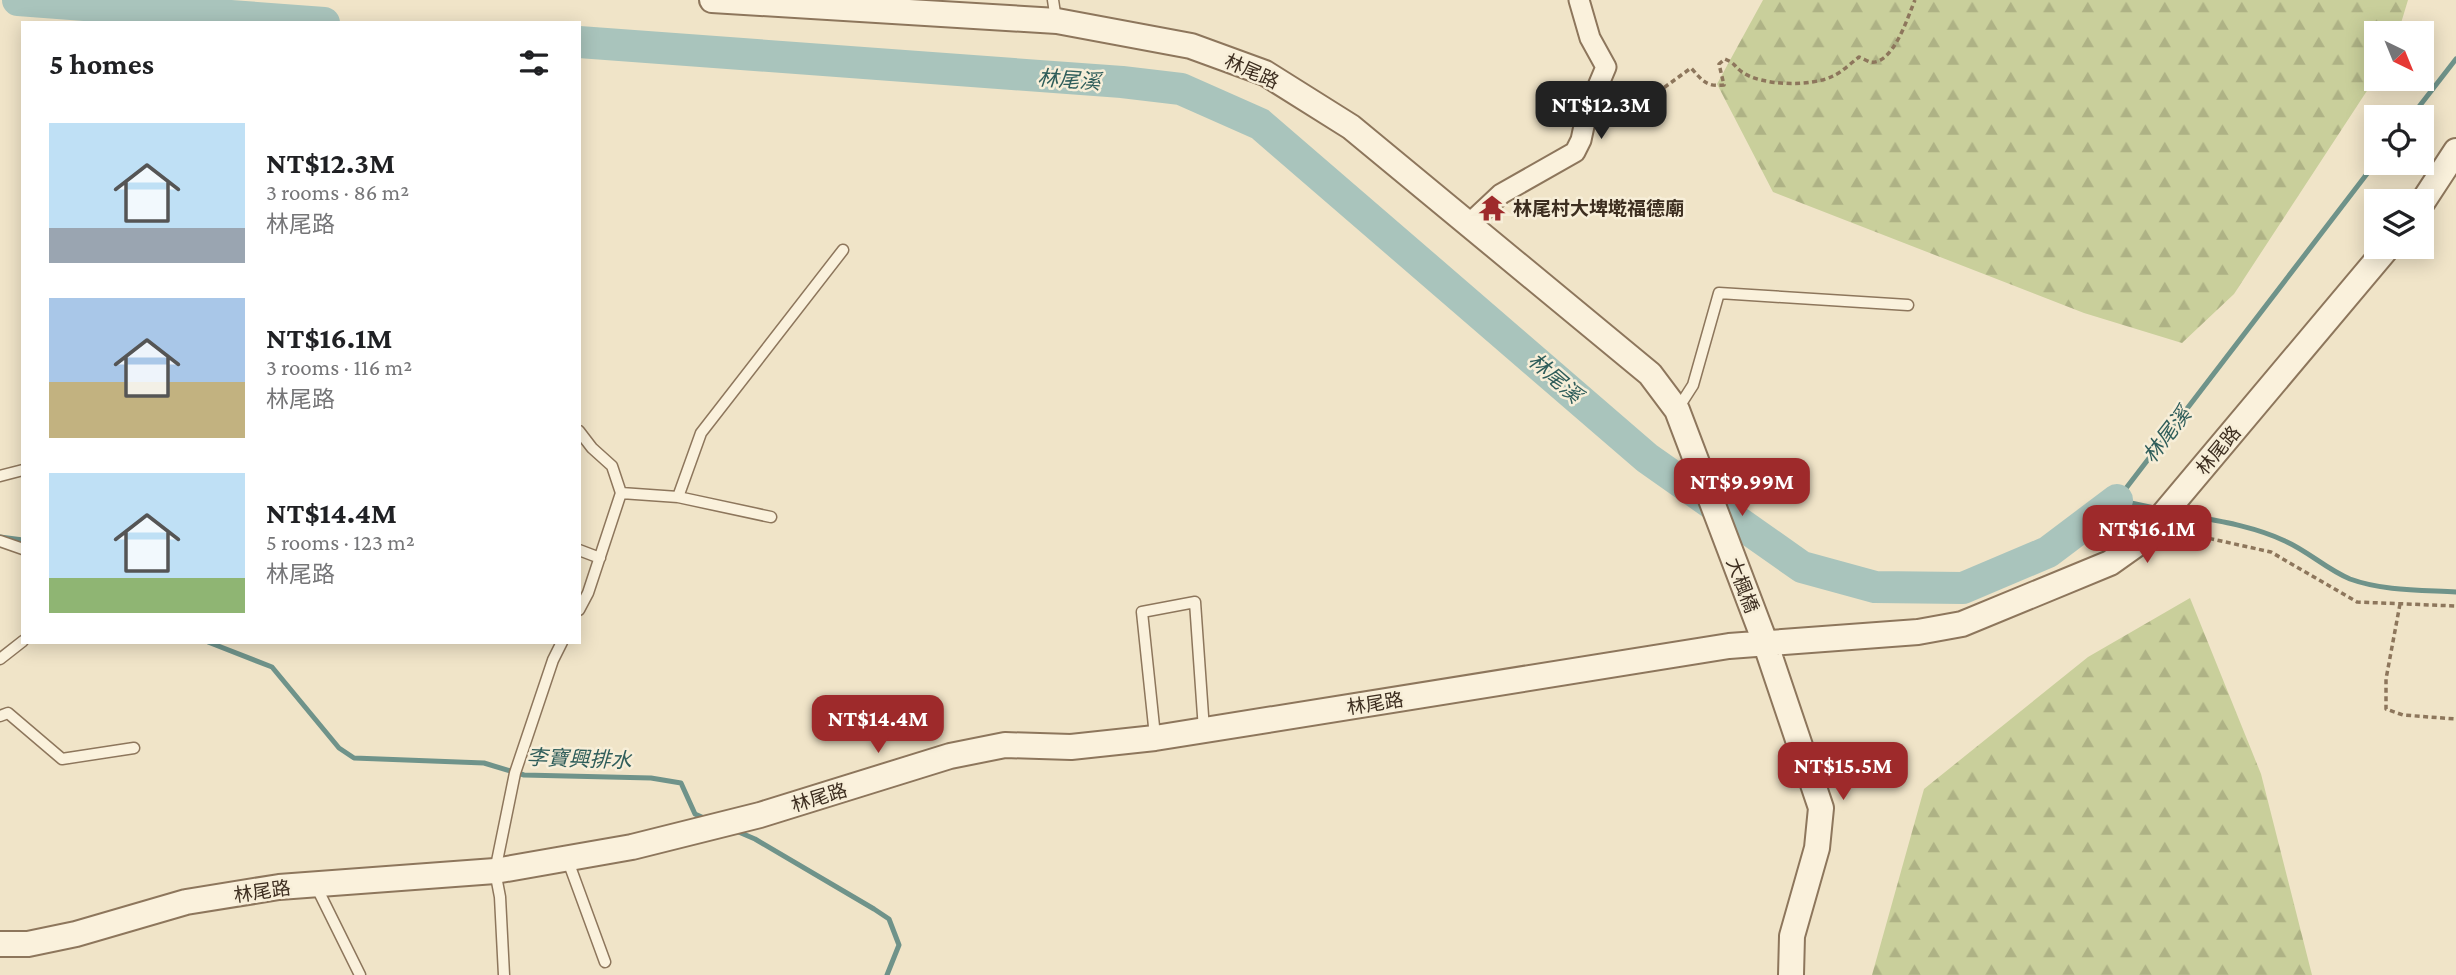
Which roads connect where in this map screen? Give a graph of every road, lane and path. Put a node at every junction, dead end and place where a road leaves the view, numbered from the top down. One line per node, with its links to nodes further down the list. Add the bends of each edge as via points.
1 (712, 0): 4 (street, 林尾路)
2 (1579, 0): 5 (street, via 1590,38 1606,67)
3 (1915, 0): 5 (path, via 1896,44 1881,60 1869,62 1859,57 1834,76 1794,84 1751,75 1725,58 1719,65 1724,85 1704,82 1691,68 1658,93 1649,112 1604,118)
4 (1055, 11): 8 (street, 林尾路, via 1191,46 1265,73 1351,127)
5 (1581, 140): 8 (street, via 1575,152 1502,194)
6 (2456, 151): 7 (street)
7 (2431, 189)
8 (1469, 224): 12 (street, 林尾路, via 1650,374)
9 (843, 250): 17 (lane, via 701,433)
10 (2378, 259): 19 (street, 林尾路)
11 (1908, 305): 12 (lane, via 1719,293 1693,385)
12 (1677, 410): 27 (street, 大楓橋)
13 (581, 433): 16 (lane, via 612,466)
14 (21, 471): 15 (lane)
15 (0, 476)
16 (621, 493): 17 (lane); 23 (lane)
17 (678, 497): 18 (lane)
18 (771, 517)
19 (2154, 526): 24 (path, via 2271,552 2357,602); 27 (street, 林尾路, via 2109,563 1962,624 1917,632)
20 (0, 541): 21 (lane)
21 (21, 548)
22 (581, 551): 23 (lane)
23 (600, 558): 25 (lane)
24 (2400, 604): 26 (path); 32 (path, via 2386,679 2386,709 2403,715)
25 (581, 606)
26 (2456, 606)
27 (1765, 642): 33 (street, 林尾路); 43 (street, via 1821,808 1817,848 1792,936)
28 (21, 643): 30 (lane)
29 (561, 644): 37 (lane, via 514,773)
30 (0, 659)
31 (0, 716): 35 (lane, via 8,713 62,759)
32 (2456, 719)
33 (1204, 731): 34 (street, 林尾路); 34 (lane, via 1195,602 1142,612)
34 (1155, 738): 36 (street, 林尾路, via 1071,747 1005,745 950,756 760,816)
35 (134, 748)
36 (568, 859): 37 (street, 林尾路); 40 (lane)
37 (495, 871): 38 (street, 林尾路); 42 (lane)
38 (315, 884): 39 (street, 林尾路, via 186,902 76,934 28,944); 41 (lane)
39 (0, 944)
40 (605, 962)
41 (360, 975)
42 (504, 975)
43 (1791, 975)

